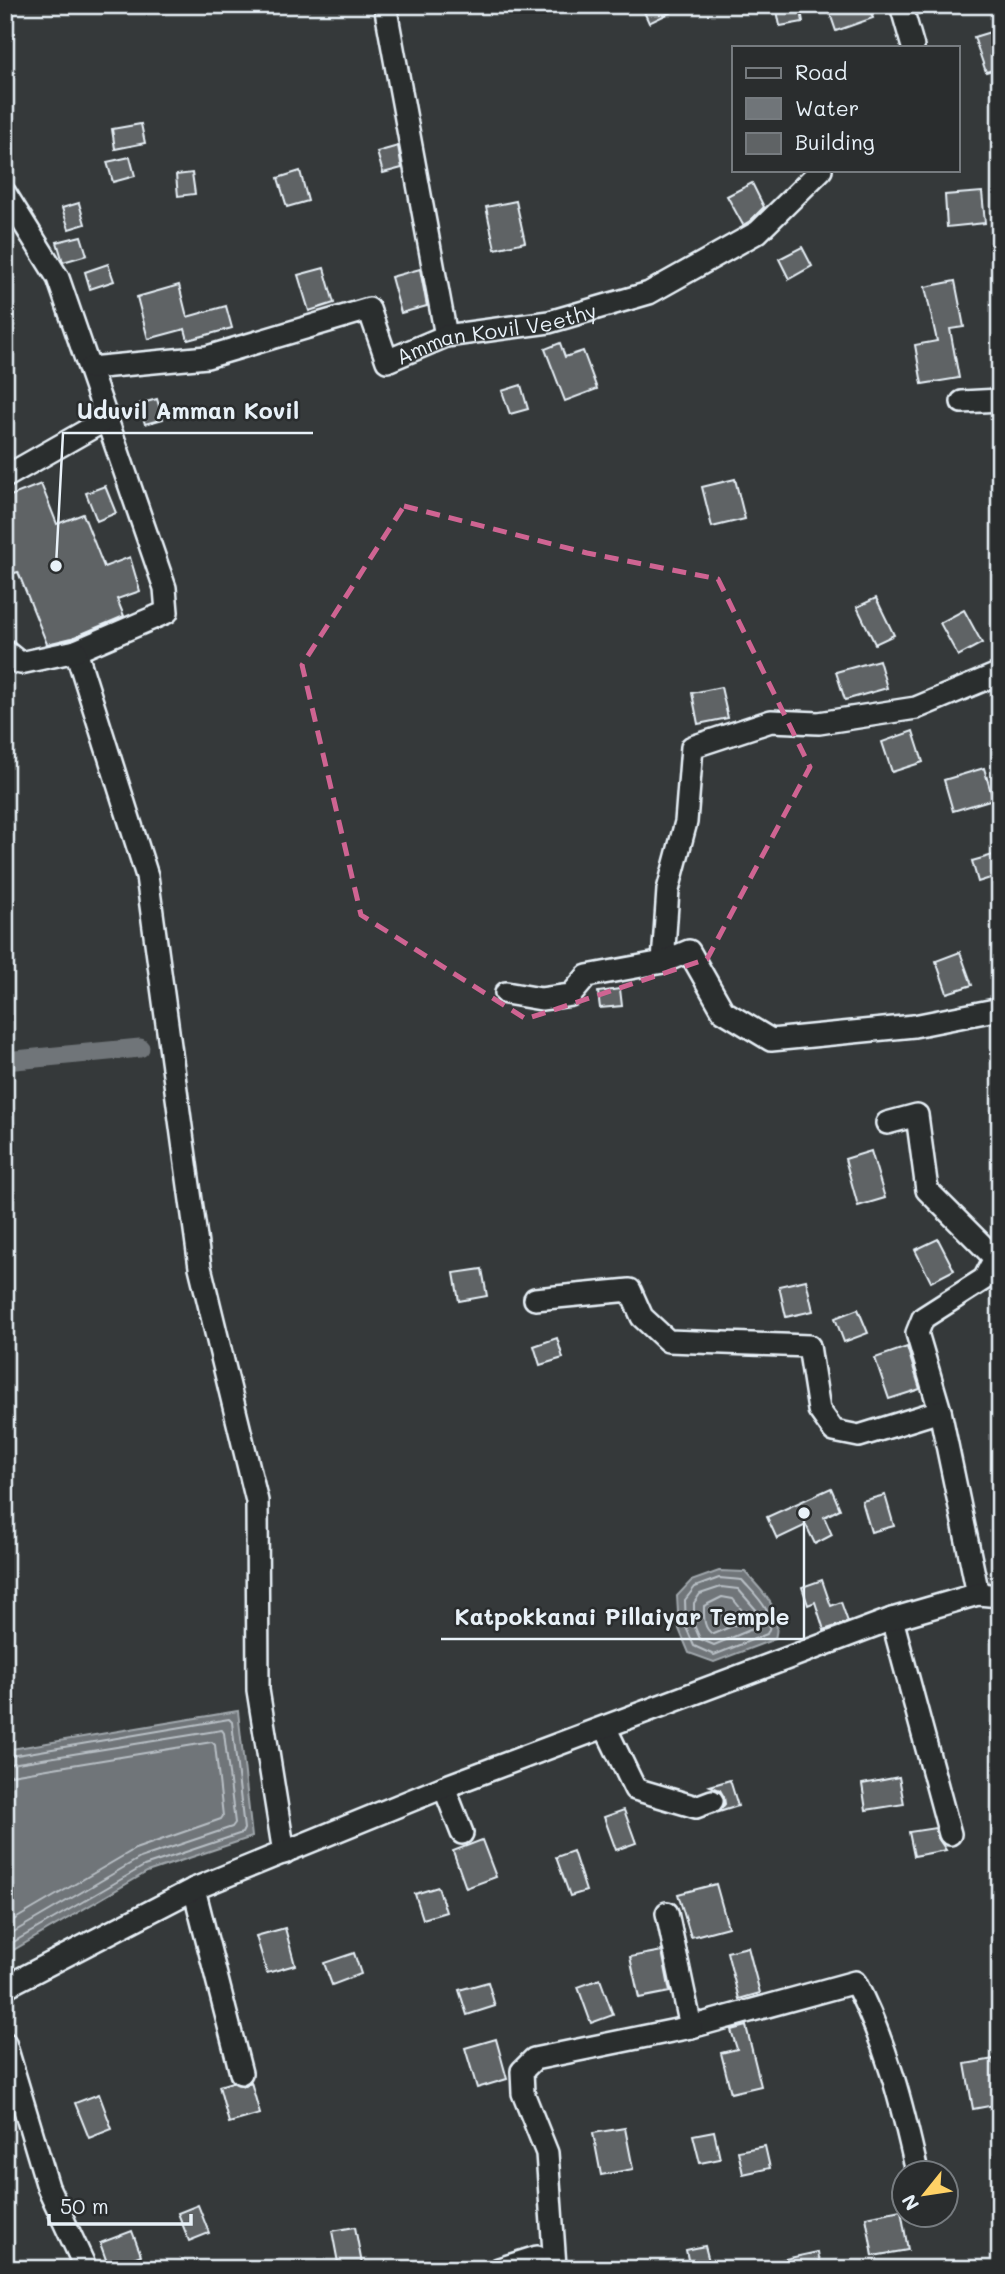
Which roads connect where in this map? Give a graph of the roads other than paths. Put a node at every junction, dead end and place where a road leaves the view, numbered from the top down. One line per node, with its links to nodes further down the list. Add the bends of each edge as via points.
1 (385, 5): 6 (street)
2 (901, 5): 3 (street)
3 (913, 46)
4 (819, 172): 6 (street, Amman Kovil Veethy, via 758,232 649,293 549,322)
5 (5, 193): 7 (street, via 58,278)
6 (446, 336): 7 (street, Amman Kovil Veethy, via 387,361 369,309 207,358)
7 (90, 368): 10 (street)
8 (1000, 400): 9 (street)
9 (962, 402)
10 (107, 419): 11 (street); 13 (street, via 165,588 167,612)
11 (5, 477)
12 (5, 651): 13 (street, via 20,663)
13 (76, 652): 28 (street, via 147,876 200,1267 257,1501 258,1690)
14 (1000, 673): 15 (street, via 916,708 819,723 771,721 692,747 686,822 668,890)
15 (663, 962): 16 (street, via 587,976 571,995 541,999); 17 (street, via 689,951 723,1011 771,1040 914,1026)
16 (506, 993)
17 (1000, 1009)
18 (887, 1123): 20 (street, via 917,1115 927,1191 995,1258 984,1279 923,1318 917,1333)
19 (536, 1298): 20 (street, via 630,1290 642,1317 668,1341 809,1346 819,1410 834,1431 859,1436)
20 (940, 1411): 21 (street)
21 (989, 1595): 22 (street)
22 (892, 1619): 23 (street); 27 (street)
23 (605, 1727): 24 (street); 25 (street, via 635,1789 696,1807)
24 (444, 1787): 26 (street); 28 (street)
25 (712, 1801)
26 (463, 1833)
27 (950, 1834)
28 (284, 1853): 29 (street)
29 (194, 1889): 31 (street); 34 (street)
30 (667, 1913): 32 (street)
31 (5, 1987)
32 (691, 2027): 35 (street, via 855,1983 876,2024); 36 (street, via 534,2059 522,2071 523,2093 547,2152)
33 (5, 2043): 37 (street, via 48,2187)
34 (241, 2073)
35 (914, 2158)
36 (557, 2267): 38 (street, via 537,2257)
37 (86, 2269)
38 (499, 2269)

